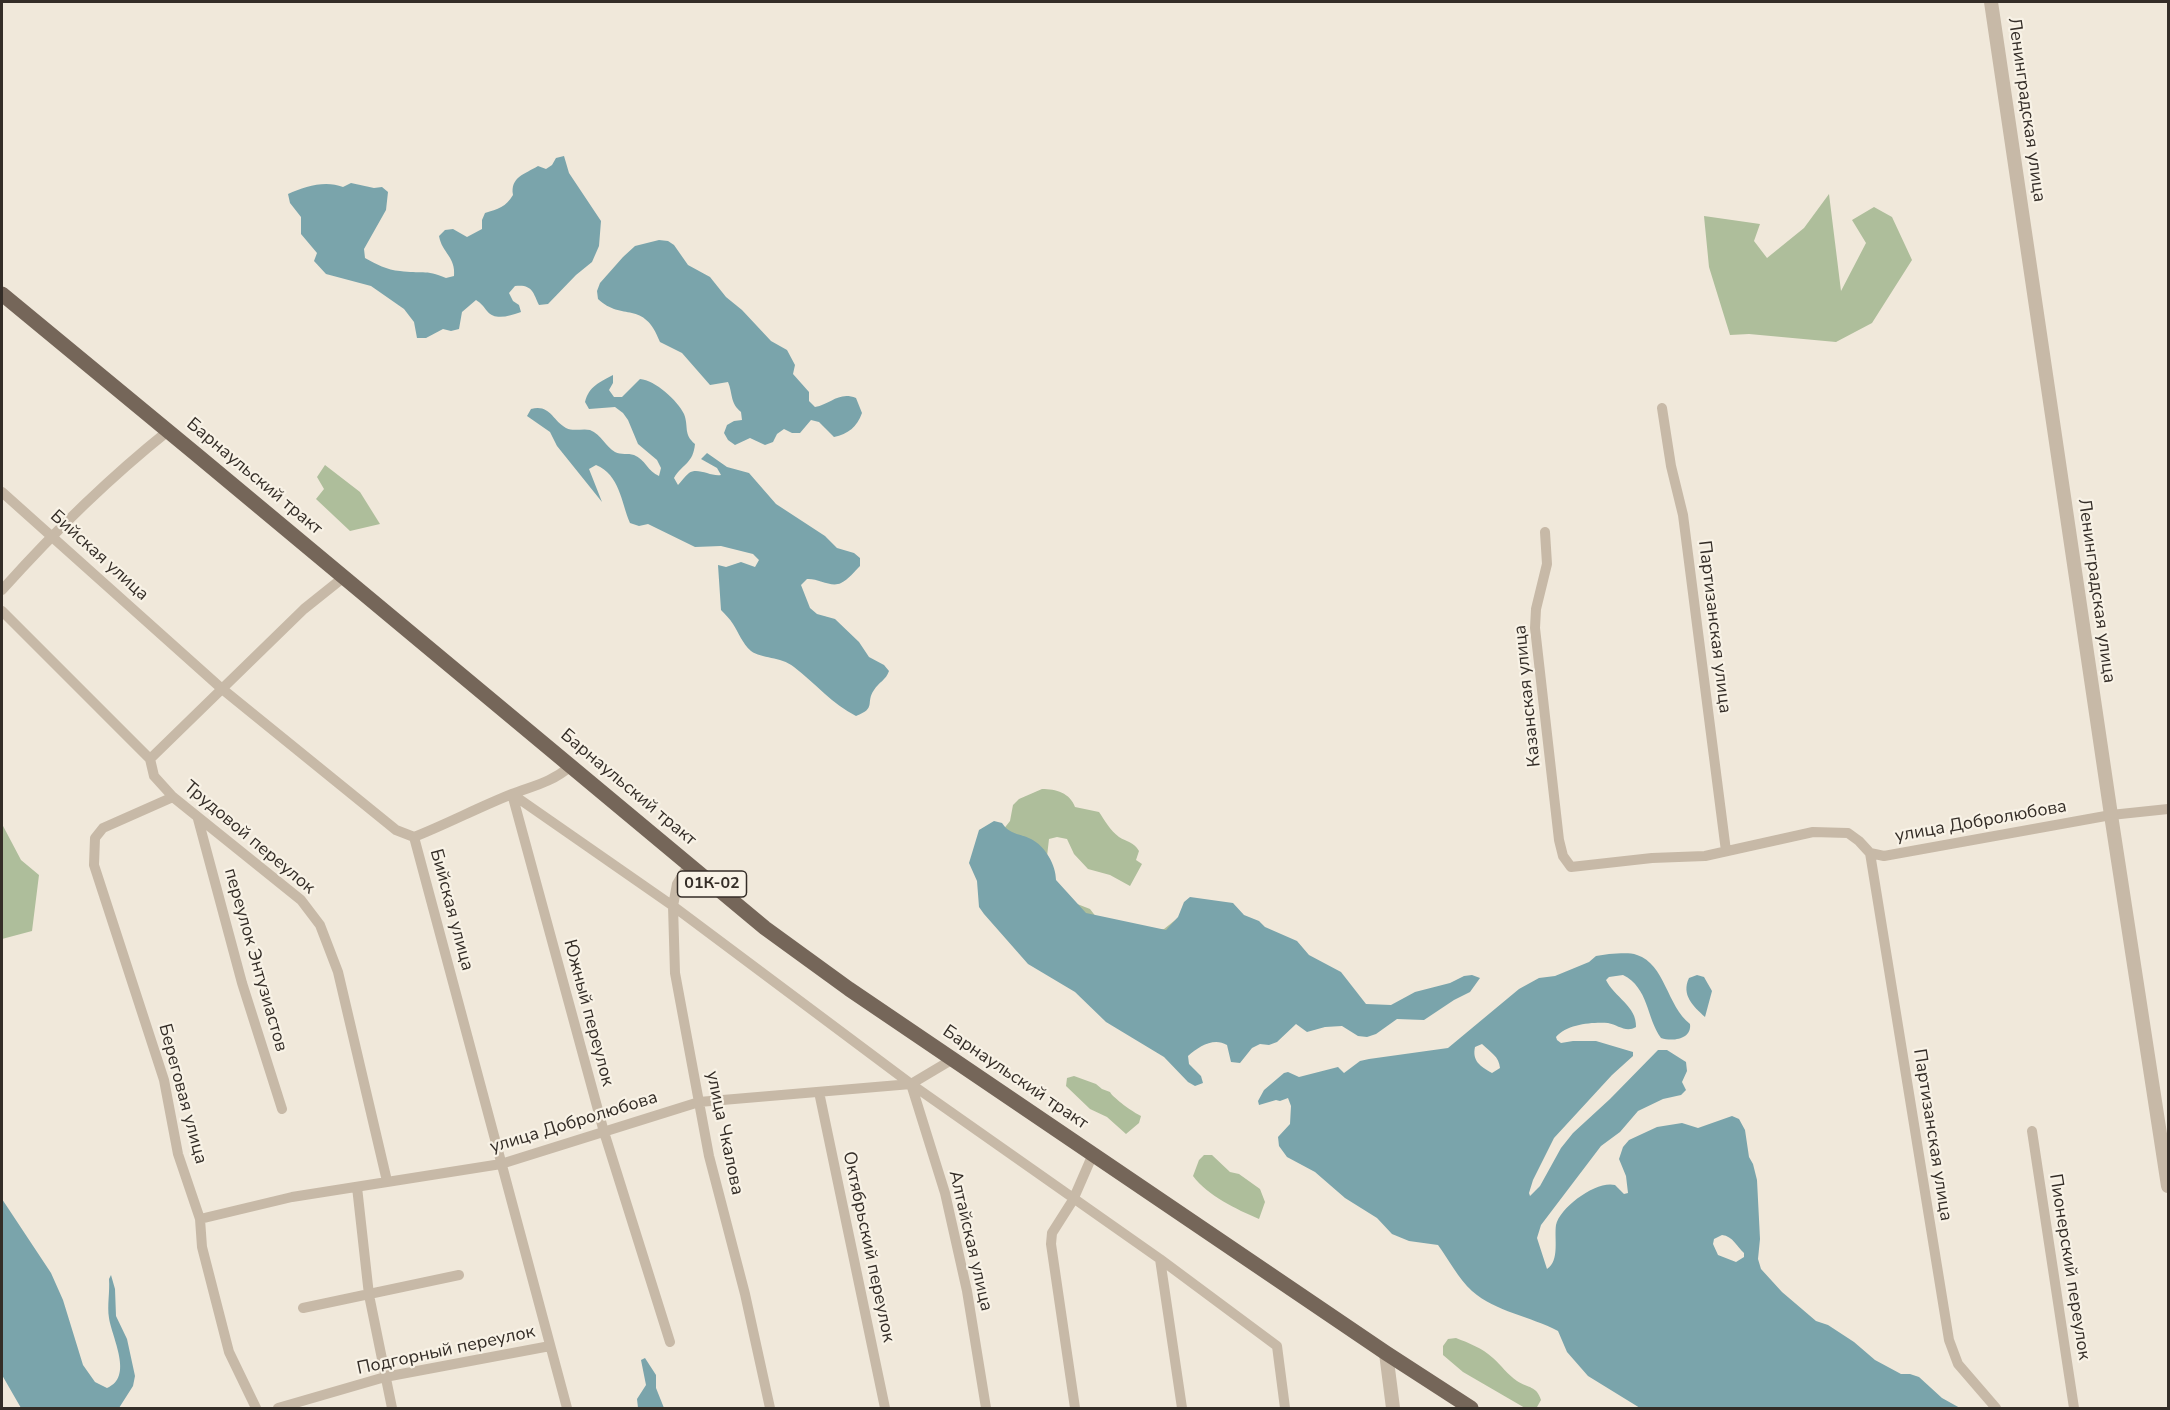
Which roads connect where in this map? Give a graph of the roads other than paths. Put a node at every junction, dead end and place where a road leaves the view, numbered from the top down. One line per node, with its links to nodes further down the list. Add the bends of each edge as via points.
1 (1991, 2): 17 (street, Ленинградская улица)
2 (2, 294): 4 (main road, Барнаульский тракт / 01К-02)
3 (1662, 408): 20 (street, Партизанская улица, via 1683,515)
4 (168, 431): 7 (street); 8 (main road, Барнаульский тракт / 01К-02)
5 (2, 492): 7 (street, Бийская улица)
6 (1545, 532): 20 (street, Казанская улица, via 1547,564 1535,628 1563,856 1571,867)
7 (51, 536): 9 (street); 11 (street, Бийская улица)
8 (344, 577): 11 (street, via 304,609); 13 (main road, Барнаульский тракт / 01К-02)
9 (2, 590)
10 (2, 611): 12 (street, Трудовой переулок)
11 (221, 688): 12 (street); 19 (street, Бийская улица, via 396,831)
12 (150, 759): 15 (street, Трудовой переулок, via 154,776)
13 (571, 766): 14 (street, via 555,779); 22 (main road, Барнаульский тракт / 01К-02)
14 (512, 794): 19 (street); 23 (street); 30 (street, Южный переулок)
15 (173, 797): 18 (street, Трудовой переулок); 37 (street, Береговая улица, via 98,832 94,865 164,1080 178,1154)
16 (2169, 809): 17 (street, улица Добролюбова)
17 (2111, 815): 21 (street, улица Добролюбова, via 1884,856); 35 (street, Ленинградская улица)
18 (198, 819): 28 (street, переулок Энтузиастов, via 242,983); 33 (street, Трудовой переулок, via 301,900 320,926 338,972)
19 (414, 837): 32 (street, Бийская улица)
20 (1726, 851): 21 (street, via 1813,832 1848,833)
21 (1870, 853): 58 (street, Партизанская улица, via 1949,1340 1958,1364)
22 (689, 864): 23 (street, улица Чкалова, via 677,884); 24 (main road, Барнаульский тракт / 01К-02, via 810,962)
23 (673, 906): 25 (street); 27 (street, улица Чкалова, via 675,973)
24 (952, 1059): 25 (street, улица Добролюбова); 31 (main road, Барнаульский тракт / 01К-02)
25 (911, 1084): 26 (street, улица Добролюбова); 36 (street); 52 (street, Алтайская улица, via 945,1193 967,1291)
26 (819, 1092): 27 (street, улица Добролюбова); 51 (street, Октябрьский переулок)
27 (699, 1102): 30 (street, улица Добролюбова); 50 (street, улица Чкалова)
28 (282, 1109)
29 (2032, 1131): 59 (street, Пионерский переулок)
30 (604, 1132): 32 (street, улица Добролюбова); 42 (street, Южный переулок)
31 (1093, 1154): 36 (street); 44 (main road, Барнаульский тракт / 01К-02)
32 (501, 1164): 33 (street, улица Добролюбова); 43 (street, Бийская улица)
33 (387, 1181): 34 (street, улица Добролюбова)
34 (357, 1186): 37 (street, улица Добролюбова); 40 (street)
35 (2169, 1186)
36 (1073, 1200): 38 (street); 53 (street, via 1052,1233 1051,1244)
37 (200, 1219): 46 (street, Береговая улица, via 202,1247 230,1352)
38 (1160, 1259): 54 (street); 55 (street, via 1276,1346)
39 (459, 1275): 40 (street)
40 (369, 1295): 41 (street); 45 (street)
41 (303, 1308)
42 (670, 1342)
43 (550, 1346): 45 (street, Подгорный переулок); 49 (street, Бийская улица)
44 (1386, 1353): 56 (street); 57 (main road, Барнаульский тракт / 01К-02)
45 (385, 1377): 47 (street, Подгорный переулок); 48 (street)
46 (256, 1408)
47 (278, 1408)
48 (392, 1408)
49 (567, 1408)
50 (770, 1408)
51 (885, 1408)
52 (986, 1408)
53 (1076, 1408)
54 (1182, 1408)
55 (1285, 1408)
56 (1393, 1408)
57 (1471, 1408)
58 (1996, 1408)
59 (2074, 1408)

